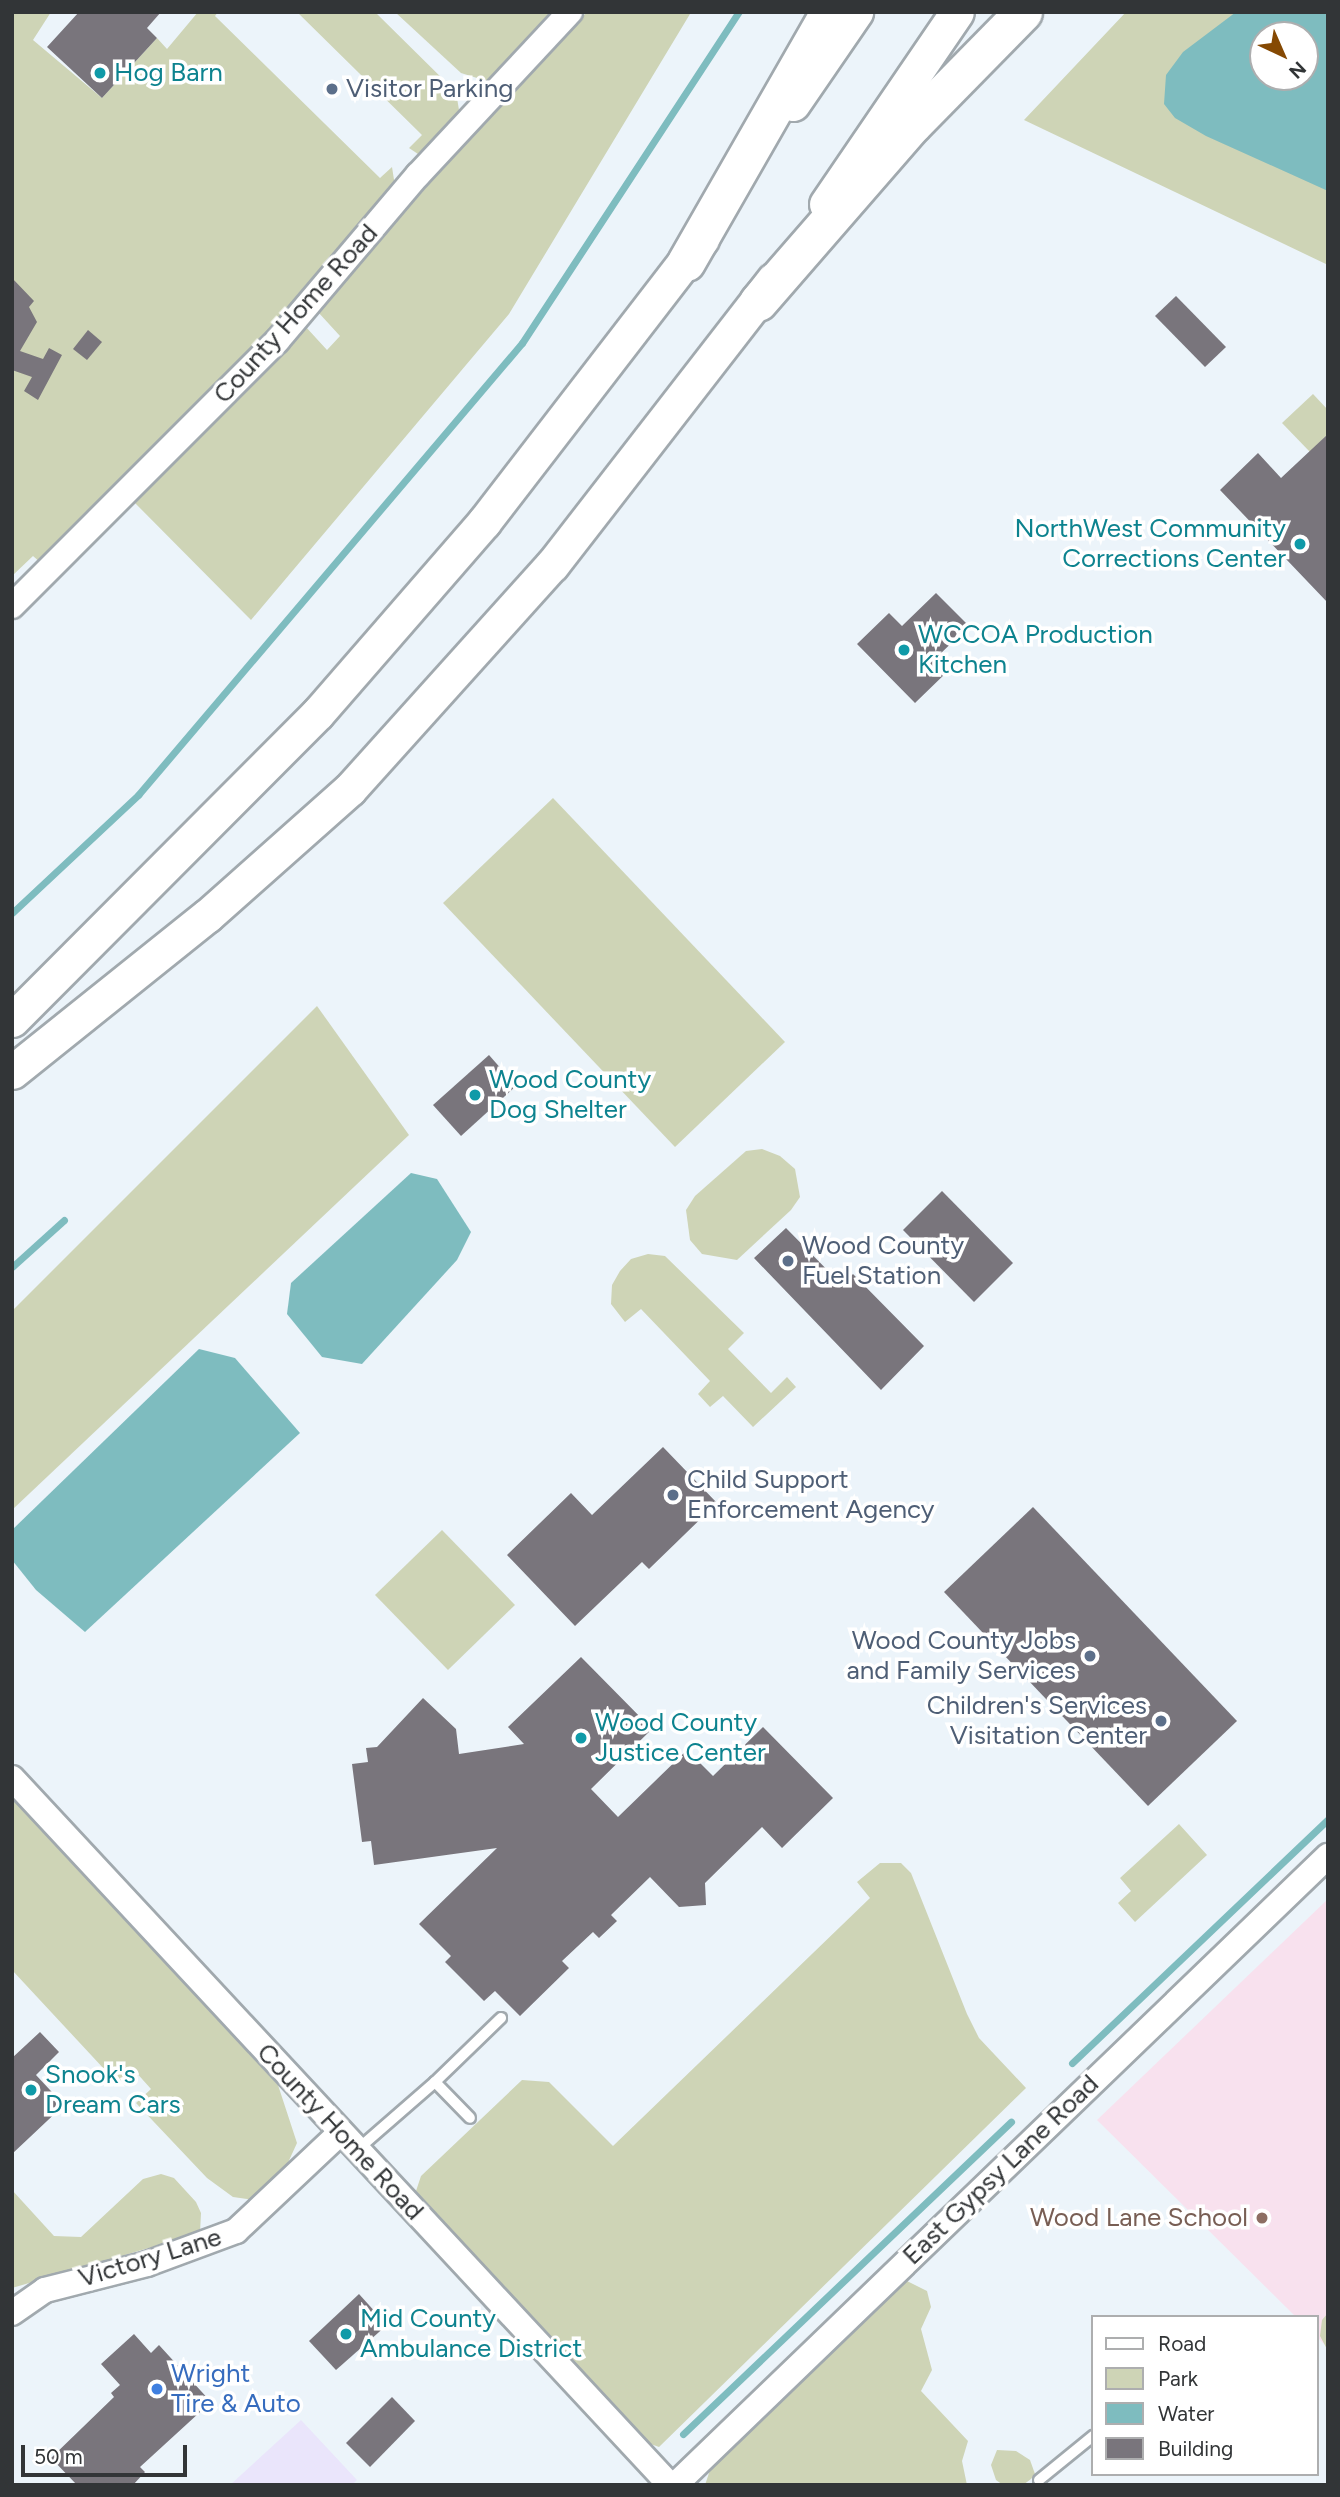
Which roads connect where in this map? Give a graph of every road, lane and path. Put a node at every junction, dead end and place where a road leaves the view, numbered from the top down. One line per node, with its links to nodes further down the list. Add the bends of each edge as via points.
1 (570, 12): 8 (street, County Home Road, via 418,176 277,341)
2 (829, 12): 6 (highway)
3 (856, 12): 6 (highway)
4 (957, 12): 7 (highway)
5 (1023, 12): 7 (highway, via 913,124)
6 (686, 262): 9 (highway, via 484,522 318,713)
7 (758, 302): 10 (highway, via 552,565 350,789 207,916)
8 (12, 606)
9 (12, 1020)
10 (12, 1072)
11 (12, 1778): 16 (street, County Home Road)
12 (1328, 1856): 20 (street, East Gypsy Lane Road)
13 (500, 2018): 14 (lane)
14 (435, 2082): 15 (lane); 16 (lane)
15 (470, 2118)
16 (349, 2141): 17 (street, Victory Lane, via 236,2231 147,2264 45,2290); 20 (street, County Home Road)
17 (12, 2313)
18 (1092, 2437): 19 (lane)
19 (1039, 2480)
20 (672, 2485)

